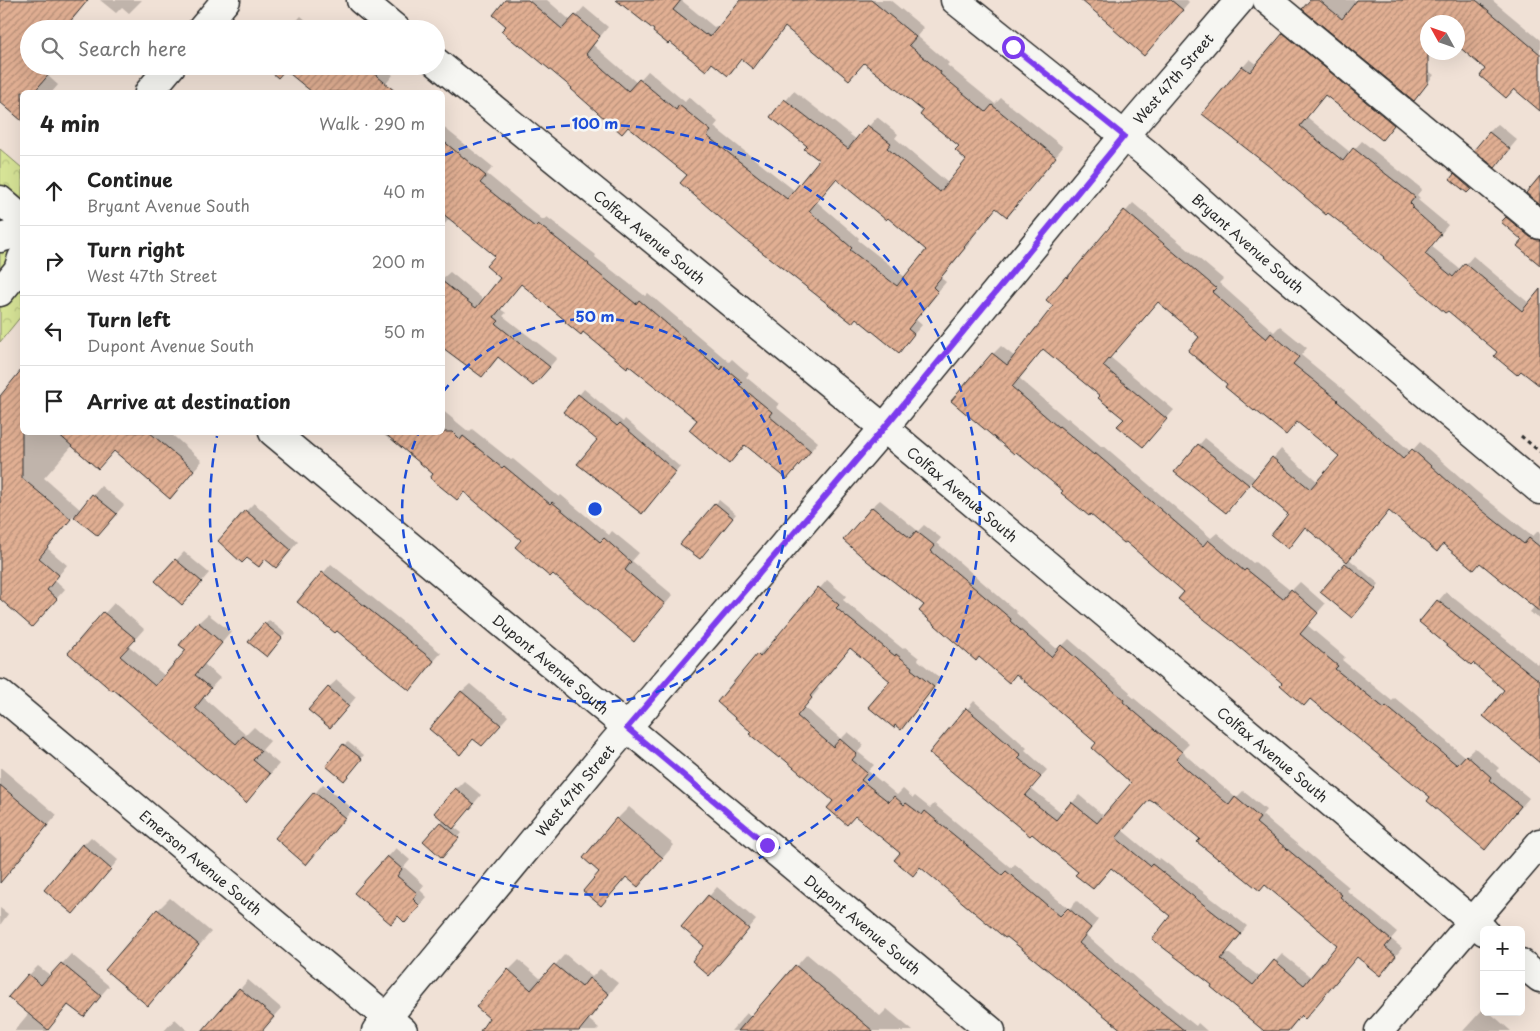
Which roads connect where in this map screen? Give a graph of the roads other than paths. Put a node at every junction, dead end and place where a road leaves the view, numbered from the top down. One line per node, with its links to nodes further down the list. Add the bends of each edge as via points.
1 (226, 0): 6 (street)
2 (361, 0): 7 (street)
3 (955, 0): 11 (street, Bryant Avenue South)
4 (1240, 0): 11 (street, West 47th Street)
5 (1267, 0): 14 (street)
6 (209, 20)
7 (385, 20)
8 (445, 69): 19 (street, Colfax Avenue South)
9 (163, 75): 10 (street)
10 (151, 90)
11 (1124, 136): 19 (street, West 47th Street); 21 (street, Bryant Avenue South)
12 (0, 200): 13 (street)
13 (20, 217)
14 (1540, 225)
15 (20, 233): 16 (street)
16 (0, 238)
17 (20, 264): 18 (street)
18 (0, 292)
19 (884, 428): 23 (street, West 47th Street); 25 (street, Colfax Avenue South)
20 (277, 435): 23 (street, Dupont Avenue South)
21 (1540, 490)
22 (0, 694): 28 (street, Emerson Avenue South)
23 (627, 728): 28 (street, West 47th Street); 29 (street, Dupont Avenue South)
24 (1540, 843): 25 (street)
25 (1478, 926): 30 (street)
26 (1525, 966): 27 (street)
27 (1540, 978)
28 (388, 1027)
29 (991, 1031)
30 (1378, 1031)

